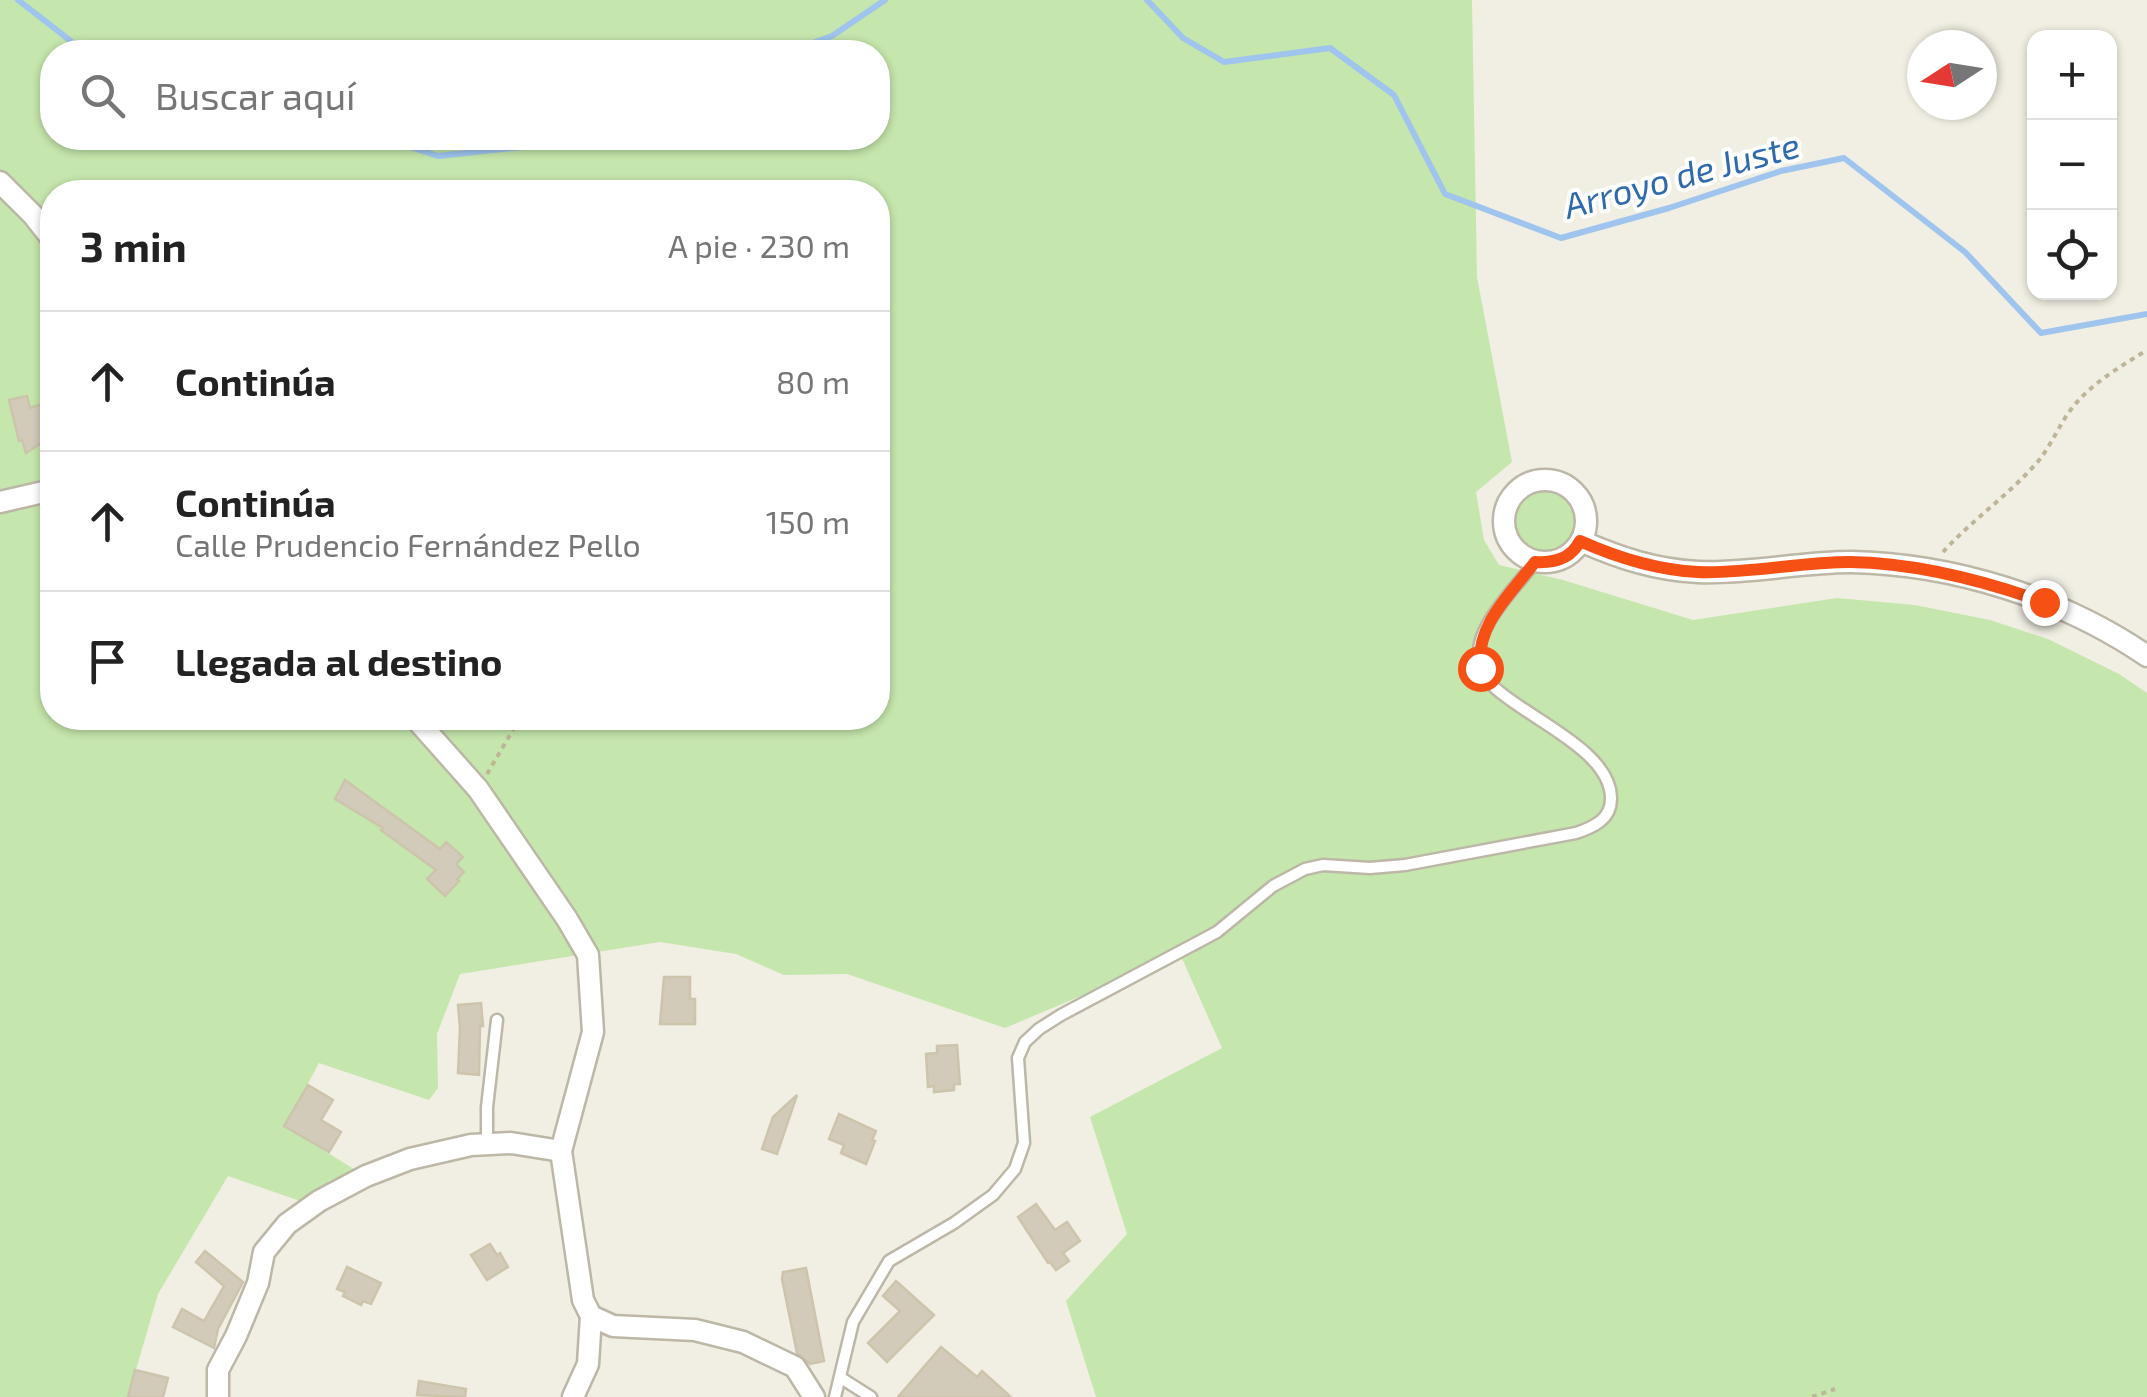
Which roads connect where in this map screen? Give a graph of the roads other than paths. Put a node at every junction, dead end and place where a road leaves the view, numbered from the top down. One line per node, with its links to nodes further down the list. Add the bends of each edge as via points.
1 (0, 182): 2 (street)
2 (40, 224)
3 (40, 493): 4 (street)
4 (0, 502)
5 (1580, 541): 6 (street, via 1563,559); 6 (street, via 1586,514 1576,494 1558,482 1520,487 1508,501 1503,525 1509,543); 7 (street, via 1624,559 1699,572 1852,562 1928,570 2044,602)
6 (1535, 562): 13 (lane, via 1486,626 1480,668 1489,683 1588,754 1606,775 1611,806 1604,819 1576,834 1405,865 1305,868 1217,932 1039,1029 1018,1058 1024,1143 1015,1169 954,1223 889,1261 854,1322)
7 (2147, 656)
8 (425, 730): 11 (street, via 478,788 588,955 593,1032)
9 (497, 1020): 10 (lane)
10 (487, 1144): 11 (street); 14 (street, via 410,1159 366,1176 287,1224 264,1252 258,1282 218,1370)
11 (561, 1151): 12 (street, via 583,1300)
12 (591, 1316): 15 (street, via 588,1364); 16 (street, via 613,1326 695,1330 744,1342 795,1368)
13 (841, 1378): 17 (lane); 18 (lane)
14 (218, 1397)
15 (573, 1397)
16 (814, 1397)
17 (835, 1397)
18 (872, 1397)

